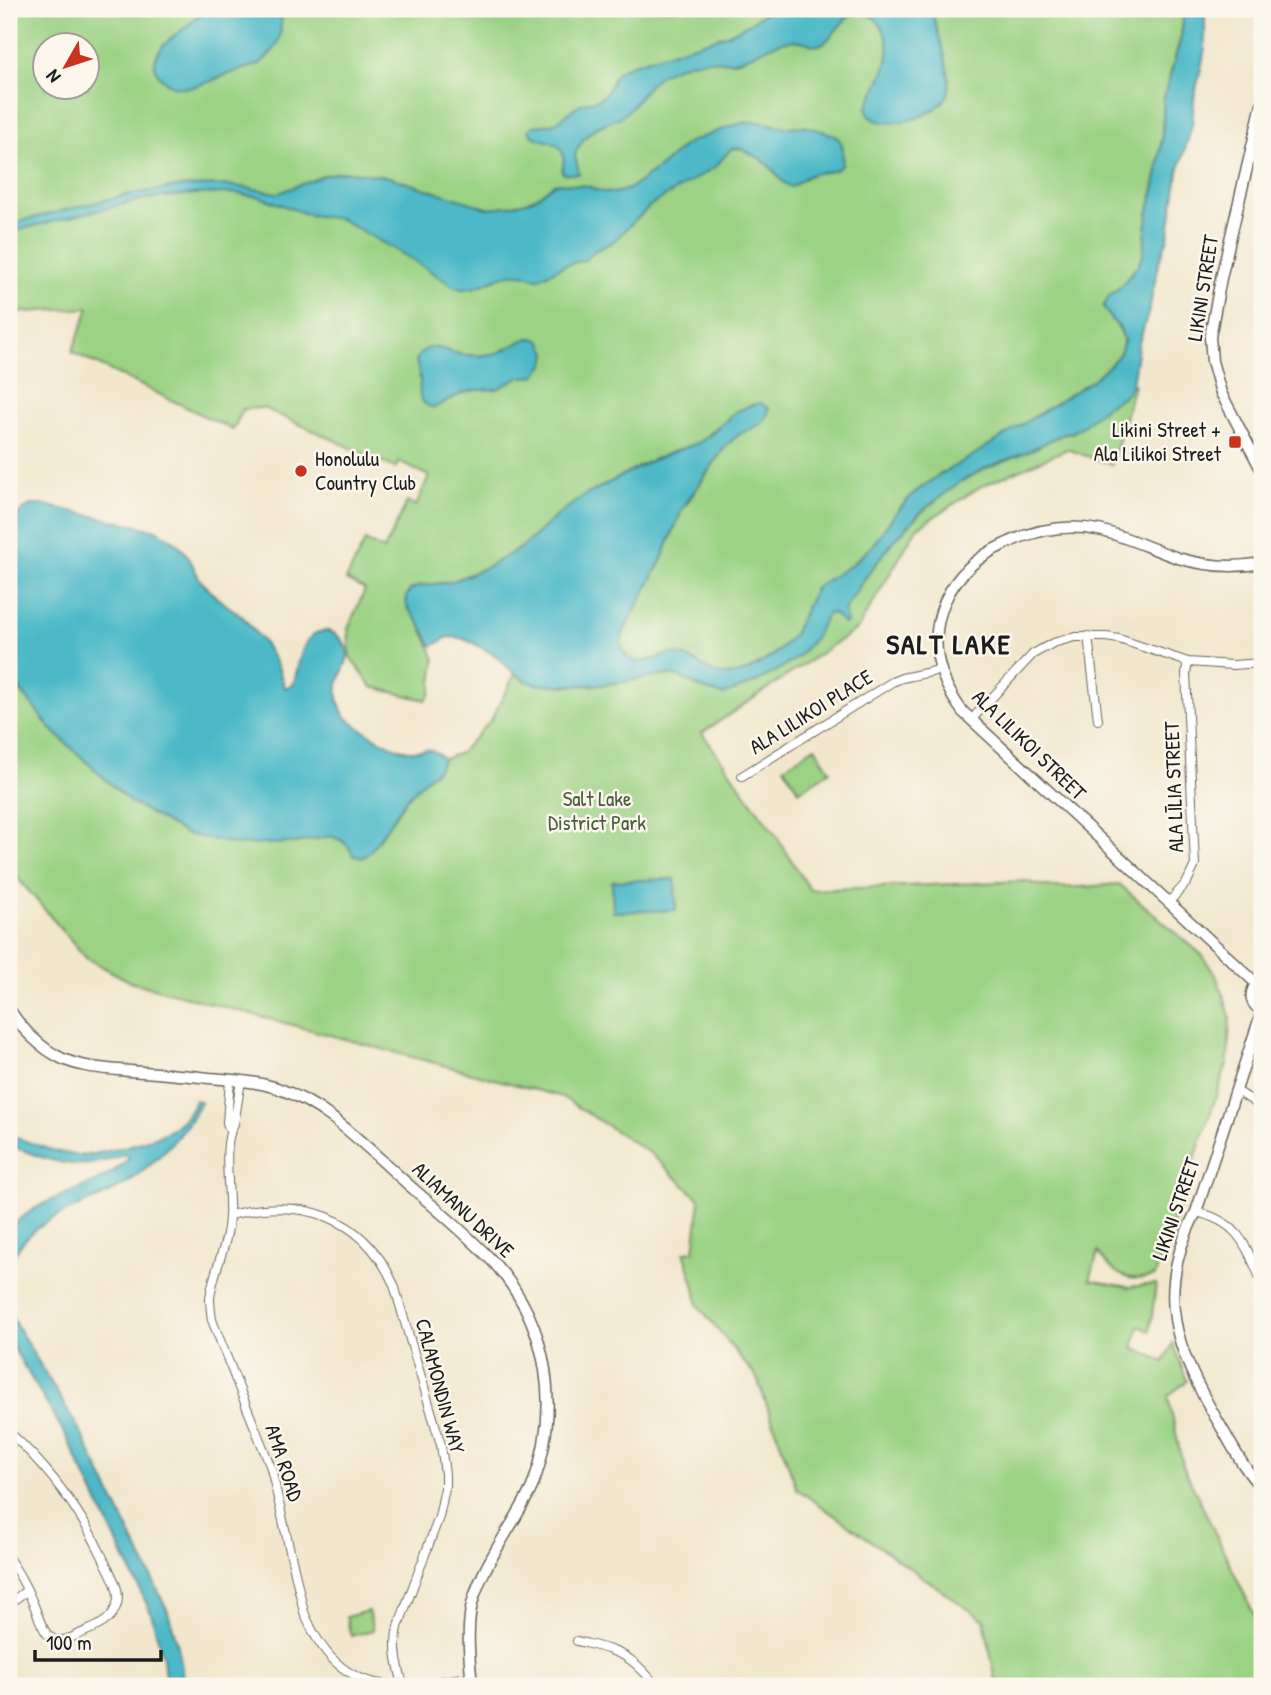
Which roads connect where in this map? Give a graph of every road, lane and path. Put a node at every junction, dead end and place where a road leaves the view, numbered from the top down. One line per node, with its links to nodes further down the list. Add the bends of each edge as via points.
1 (1262, 104): 2 (street, LIKINI STREET)
2 (1257, 147): 3 (street, LIKINI STREET, via 1221,278 1210,341 1222,393)
3 (1262, 471)
4 (1262, 563): 8 (street, ALA LILIKOI STREET, via 1204,564 1083,528 1028,534 982,556 955,583 939,618 936,645)
5 (1087, 636): 6 (street, via 1119,639); 9 (street, via 1062,639 1033,654); 10 (street)
6 (1188, 663): 7 (street); 12 (street, ALA LĪLIA STREET, via 1195,865)
7 (1262, 663)
8 (940, 670): 9 (street, ALA LILIKOI STREET, via 954,700); 11 (street, ALA LILIKOI PLACE, via 892,682)
9 (971, 720): 12 (street, ALA LILIKOI STREET)
10 (1098, 720)
11 (742, 776)
12 (1169, 902): 13 (street, ALA LILIKOI STREET)
13 (1260, 983): 15 (street, via 1251,996)
14 (9, 1009): 16 (street, ALIAMANU DRIVE, via 34,1039 63,1059 100,1068)
15 (1262, 1011): 17 (street, LIKINI STREET)
16 (236, 1080): 20 (street, AMA ROAD, via 227,1123); 28 (street, ALIAMANU DRIVE, via 292,1094 340,1124 484,1252 506,1277 531,1319 545,1368 547,1434 526,1502 483,1574 473,1603 469,1640)
17 (1237, 1090): 18 (street); 19 (street, LIKINI STREET)
18 (1262, 1107)
19 (1196, 1212): 21 (street, via 1219,1219 1236,1231); 23 (street, LIKINI STREET, via 1181,1243 1174,1276 1179,1339 1211,1410)
20 (230, 1215): 29 (street, AMA ROAD, via 211,1297 212,1320 275,1480 304,1612 318,1643 345,1669 366,1681); 29 (street, CALAMONDIN WAY, via 283,1208 333,1219 374,1250 394,1284 441,1445 445,1474 439,1517 398,1627 395,1651)
21 (1262, 1282)
22 (9, 1433): 25 (street, via 52,1476 77,1510 115,1584 118,1602 104,1622 60,1641 46,1632)
23 (1262, 1488)
24 (9, 1559): 25 (street)
25 (27, 1590): 26 (street)
26 (9, 1604)
27 (577, 1641): 30 (street, via 626,1657)
28 (472, 1682): 29 (street, AMA ROAD)
29 (402, 1685)
30 (656, 1686)

